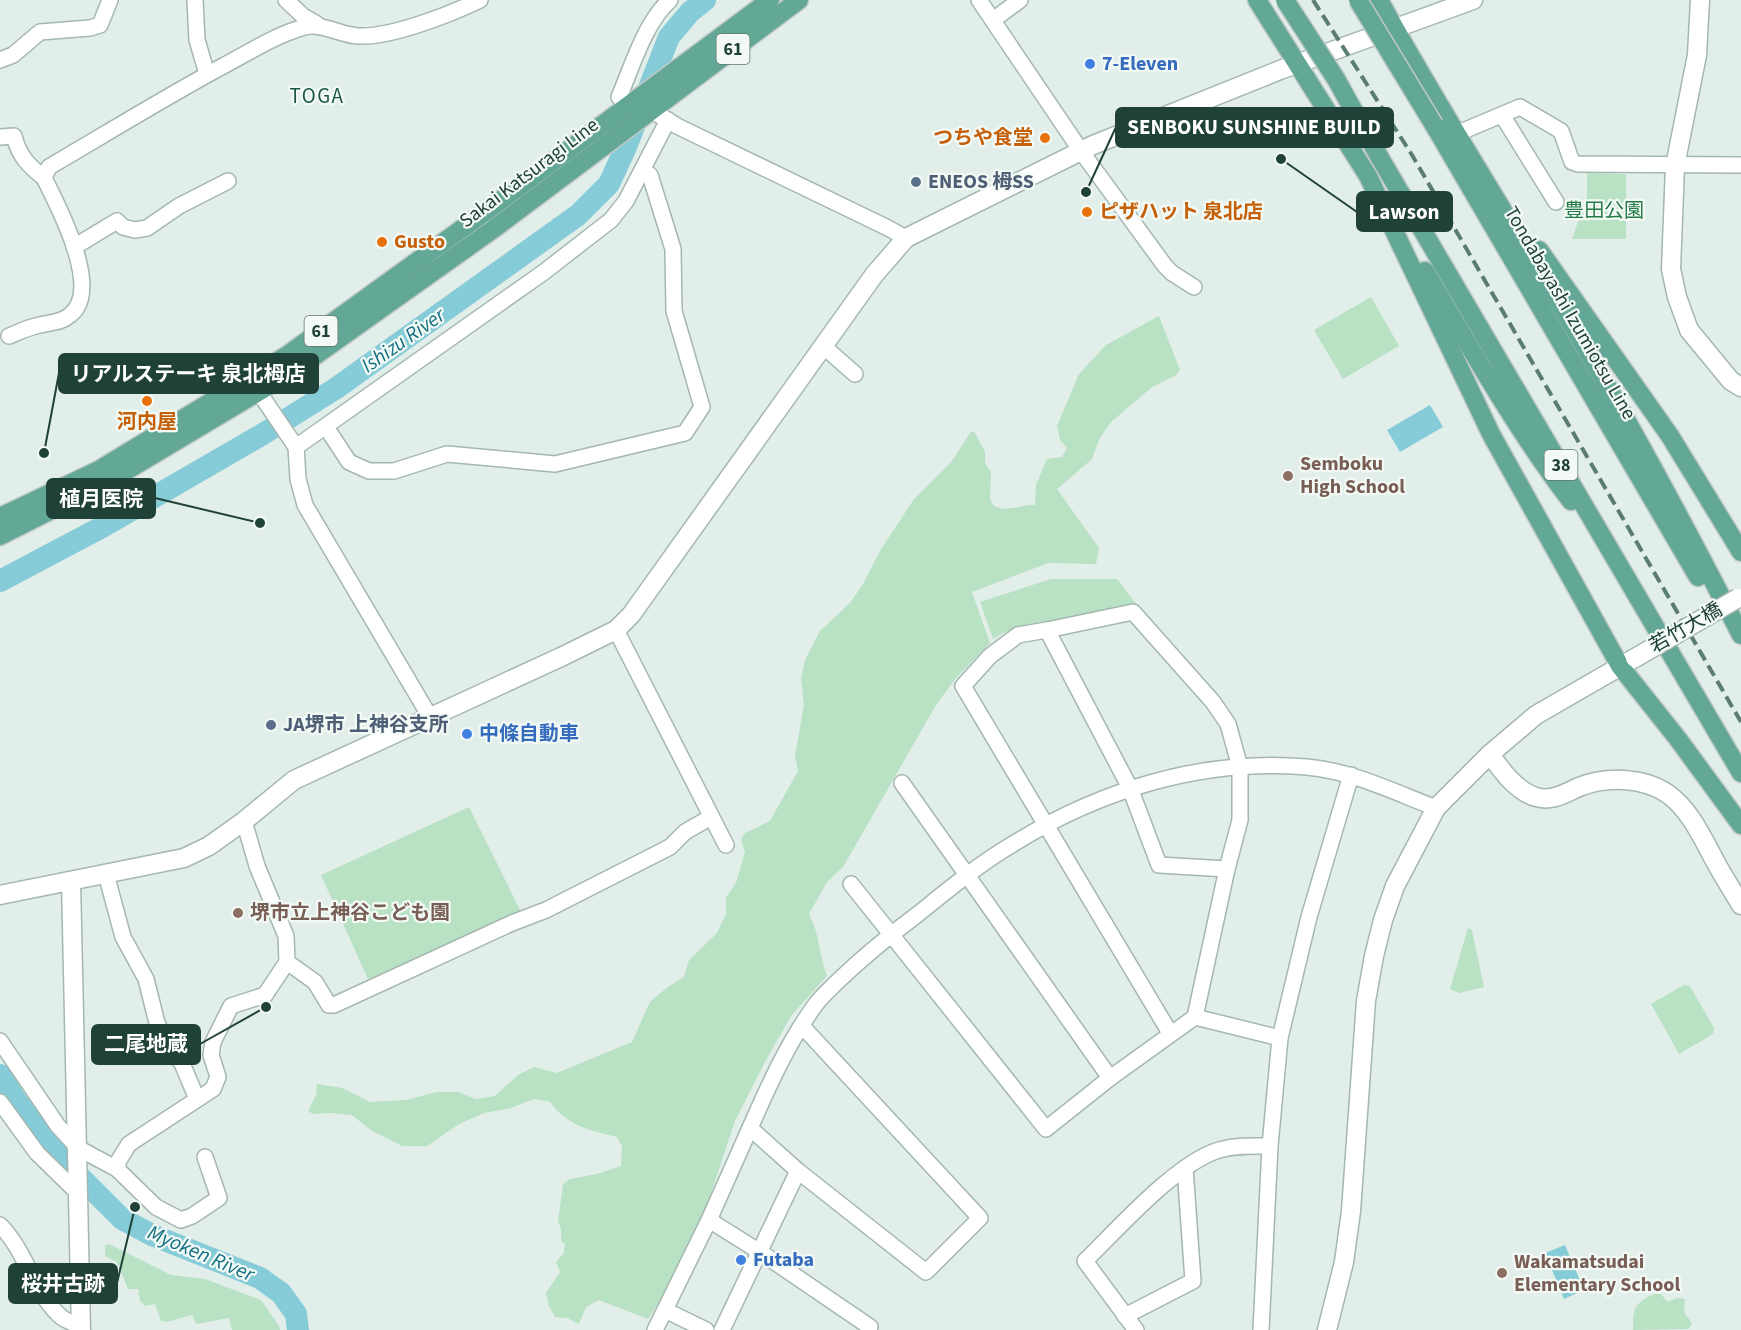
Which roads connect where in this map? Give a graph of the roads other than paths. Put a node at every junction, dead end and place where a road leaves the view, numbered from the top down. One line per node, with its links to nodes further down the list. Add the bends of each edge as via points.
1 (110, 0): 19 (street, via 100,25 40,32 13,56)
2 (195, 0): 21 (street, via 197,40)
3 (286, 0): 17 (street)
4 (480, 0): 17 (street, via 453,14 387,33 359,36)
5 (670, 0): 22 (street, via 660,9 647,33)
6 (770, 0): 22 (main road, Sakai Katsuragi Line / 61)
7 (799, 0): 24 (main road, Sakai Katsuragi Line / 61, via 667,98)
8 (979, 0): 16 (street)
9 (1020, 0): 16 (street)
10 (1257, 0): 20 (main road)
11 (1286, 0): 49 (main road, 38, bridge)
12 (1358, 0): 54 (main road, Tondabayashi Izumiotsu Line, bridge)
13 (1379, 0): 18 (main road)
14 (1473, 0): 18 (street)
15 (1700, 0): 30 (street, via 1696,55)
16 (993, 20): 27 (street)
17 (317, 24): 21 (street, via 254,49)
18 (1395, 29): 20 (street); 25 (main road)
19 (0, 60)
20 (1298, 64): 27 (street); 32 (main road)
21 (207, 74): 33 (street, via 49,167)
22 (623, 104): 24 (street); 43 (main road, Sakai Katsuragi Line / 61, via 350,310)
23 (1502, 115): 25 (street); 30 (street, via 1520,107 1561,131 1572,162 1578,164); 35 (street)
24 (659, 116): 31 (street); 36 (street); 43 (main road, Sakai Katsuragi Line / 61, via 611,139 339,340)
25 (1456, 134): 28 (main road)
26 (0, 137): 33 (street, via 14,136 25,163)
27 (1081, 151): 36 (street); 38 (street, via 1165,266)
28 (1467, 152): 48 (main road, via 1670,436); 53 (main road, via 1576,332)
29 (1741, 165): 30 (street)
30 (1675, 166): 42 (street, via 1671,269 1677,297 1689,330 1731,381)
31 (643, 171): 44 (street, via 611,220); 44 (street, via 650,175 673,249 675,311 702,407 685,433 555,464 447,454 394,471 369,471 349,462)
32 (1368, 176): 49 (main road, via 1546,468); 55 (main road, via 1491,434)
33 (44, 178): 37 (street)
34 (228, 181): 37 (street, via 147,228 135,230 117,221)
35 (1555, 193)
36 (906, 238): 40 (street)
37 (74, 247): 39 (street, via 81,292 72,314 60,322)
38 (1194, 287)
39 (9, 336)
40 (823, 346): 41 (street); 51 (street, via 631,615)
41 (855, 374)
42 (1741, 387)
43 (259, 392): 45 (street); 46 (main road, Sakai Katsuragi Line / 61); 47 (main road, Sakai Katsuragi Line / 61, via 109,481)
44 (326, 427): 45 (street)
45 (294, 444): 56 (street, via 305,505)
46 (0, 518)
47 (0, 536)
48 (1741, 552)
49 (1622, 570): 59 (main road, 38)
50 (1739, 597): 55 (street, 若竹大橋, bridge)
51 (615, 630): 56 (street); 64 (street)
52 (1047, 630): 58 (street, via 1133,612 1213,702 1228,724); 62 (street); 67 (street, via 1018,635 990,656 963,686)
53 (1741, 635)
54 (1741, 649)
55 (1627, 662): 57 (street, 若竹大橋, via 1536,715); 66 (main road)
56 (430, 717): 65 (street, via 294,780)
57 (1490, 754): 63 (street, 若竹大橋); 75 (street, via 1521,790 1536,797 1548,799 1597,781 1617,779 1666,793 1693,821)
58 (1240, 767): 60 (street, via 1306,767); 62 (street, via 1204,770); 69 (street, via 1240,820)
59 (1741, 773)
60 (1351, 775): 63 (street); 81 (street, via 1309,917)
61 (902, 783): 71 (street)
62 (1130, 788): 67 (street); 69 (street, via 1159,865)
63 (1436, 808): 106 (street, 若竹大橋, via 1395,886 1374,956 1366,1001 1351,1211 1344,1262)
64 (711, 817): 68 (street); 77 (street, via 685,832 670,847 546,910 333,1005 329,1005 315,982)
65 (244, 821): 70 (street, via 184,858); 77 (street, via 257,866 286,936)
66 (1741, 825)
67 (1047, 826): 71 (street, via 1012,844); 80 (street)
68 (726, 845)
69 (1227, 869): 78 (street)
70 (106, 874): 72 (street); 84 (street, via 123,937 146,979 157,1023 173,1055 181,1061)
71 (967, 876): 76 (street); 83 (street)
72 (71, 881): 74 (street); 88 (street)
73 (851, 884): 76 (street)
74 (0, 896)
75 (1741, 905)
76 (891, 934): 79 (street, via 816,1003); 83 (street, via 1046,1129)
77 (287, 962): 84 (street, via 265,995 231,1006 213,1042 211,1055 218,1077 213,1089)
78 (1195, 1017): 80 (street); 81 (street)
79 (802, 1026): 86 (street, via 782,1057); 92 (street, via 980,1218 926,1272)
80 (1170, 1033): 83 (street)
81 (1280, 1038): 87 (street)
82 (0, 1041): 88 (street)
83 (1110, 1077)
84 (197, 1099): 91 (street, via 129,1144)
85 (0, 1102): 93 (street, via 37,1153)
86 (750, 1128): 92 (street); 94 (street)
87 (1270, 1146): 90 (street, via 1219,1150); 105 (street)
88 (78, 1150): 91 (street); 93 (street)
89 (205, 1156): 91 (street, via 219,1198 182,1220 156,1207)
90 (1185, 1168): 98 (street, via 1193,1281); 98 (street, via 1084,1261)
91 (117, 1169)
92 (798, 1171): 96 (street)
93 (78, 1191): 99 (street)
94 (709, 1220): 96 (street); 97 (street)
95 (0, 1225): 99 (street, via 10,1235 48,1303 61,1318)
96 (760, 1252): 102 (street); 103 (street, via 870,1327)
97 (665, 1310): 100 (street); 101 (street)
98 (1125, 1316): 104 (street)
99 (81, 1328)
100 (655, 1330)
101 (706, 1330)
102 (722, 1330)
103 (868, 1330)
104 (1136, 1330)
105 (1261, 1330)
106 (1327, 1330)

